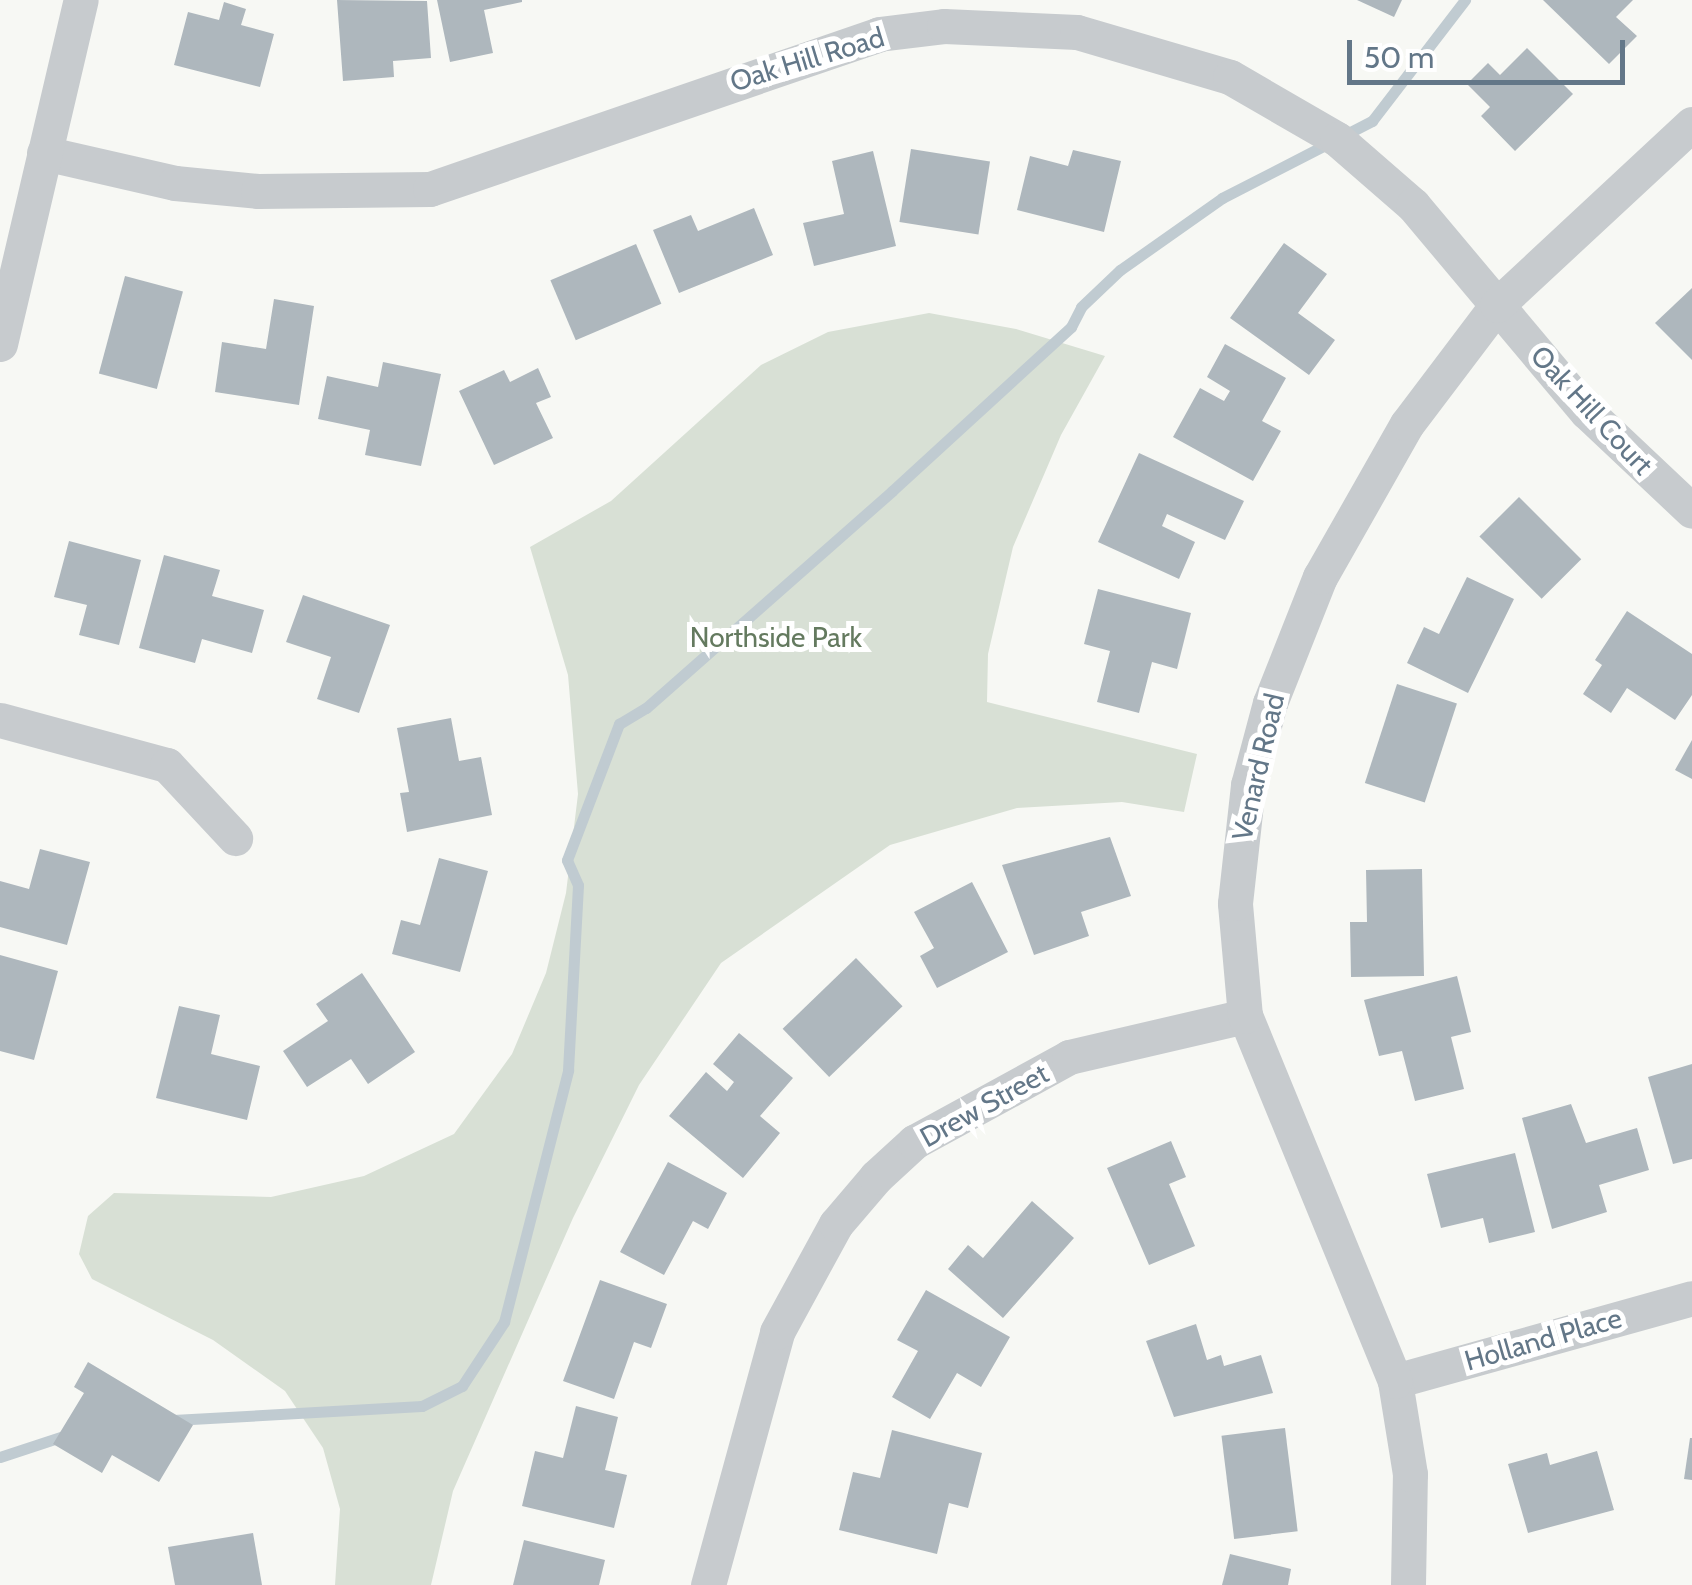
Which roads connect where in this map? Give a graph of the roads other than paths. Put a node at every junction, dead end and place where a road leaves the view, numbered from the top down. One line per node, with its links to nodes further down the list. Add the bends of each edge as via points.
1 (81, 0): 3 (street)
2 (1692, 124): 4 (street, Venard Road)
3 (44, 154): 4 (street, Oak Hill Road, via 175,182 258,191 430,189 543,155 836,45 944,26 1019,26 1158,51 1268,96 1388,181); 5 (street)
4 (1496, 305): 6 (street, Oak Hill Court, via 1587,412); 9 (street, Venard Road, via 1407,424 1354,512 1270,702 1236,864)
5 (0, 344)
6 (1692, 511)
7 (0, 720): 8 (street, via 167,766)
8 (234, 838)
9 (1245, 1016): 11 (street, Venard Road); 12 (street, Drew Street, via 1069,1058 914,1142 876,1177 836,1224 777,1332)
10 (1692, 1298): 11 (street, Holland Place)
11 (1394, 1380): 13 (street, Venard Road, via 1410,1474)
12 (708, 1585)
13 (1408, 1585)

